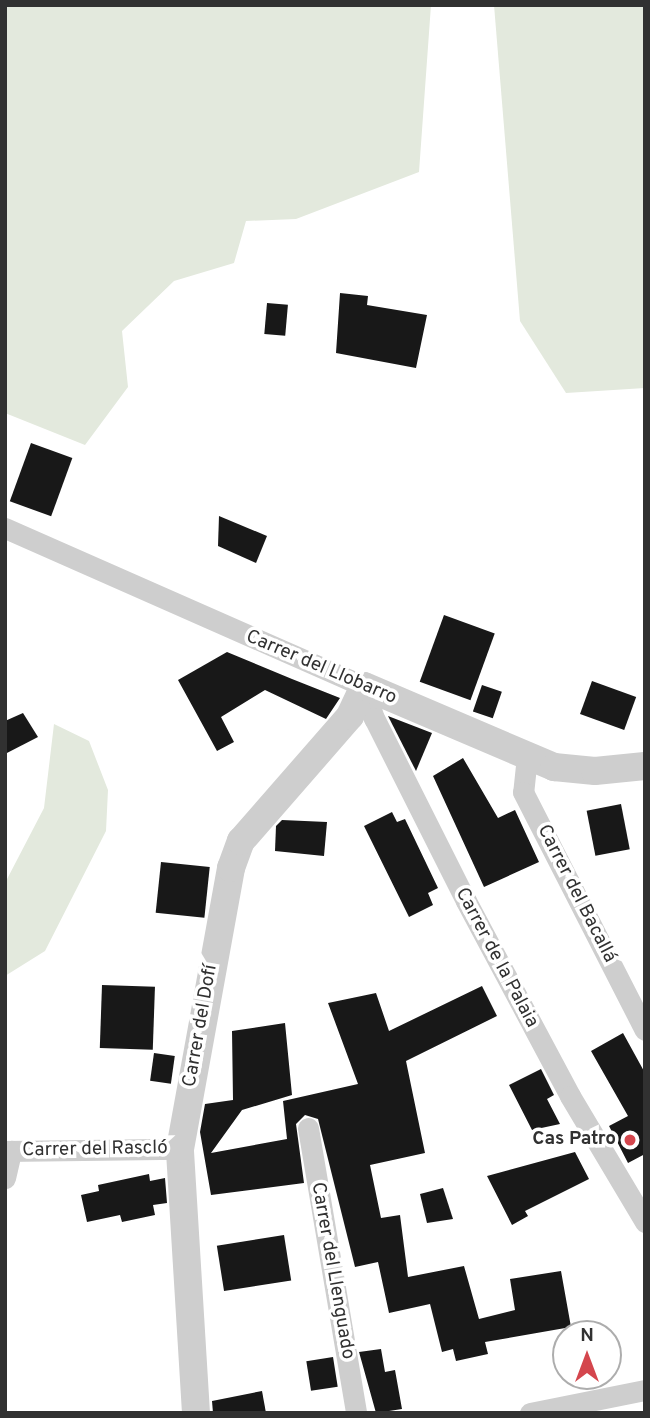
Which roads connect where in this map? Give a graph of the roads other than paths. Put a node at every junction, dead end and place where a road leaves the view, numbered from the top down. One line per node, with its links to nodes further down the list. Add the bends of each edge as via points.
1 (5, 528): 2 (street, Carrer del Llobarro)
2 (365, 686): 3 (street, Carrer del Llobarro); 7 (street, Carrer del Dofí, via 350,716 235,851); 10 (street, Carrer de la Palaia, via 374,718 466,901 570,1096)
3 (527, 756): 4 (street, Carrer del Llobarro, via 554,767 581,770); 5 (street, Carrer del Bacallá, via 523,792)
4 (645, 766)
5 (645, 1030)
6 (308, 1128): 14 (street, Carrer del Llenguado)
7 (180, 1149): 8 (street, Carrer del Rascló); 13 (street, Carrer del Dofí)
8 (8, 1151): 9 (street, Carrer del Rascló)
9 (5, 1178)
10 (645, 1222)
11 (645, 1390): 12 (street)
12 (538, 1412)
13 (196, 1413)
14 (356, 1413)

